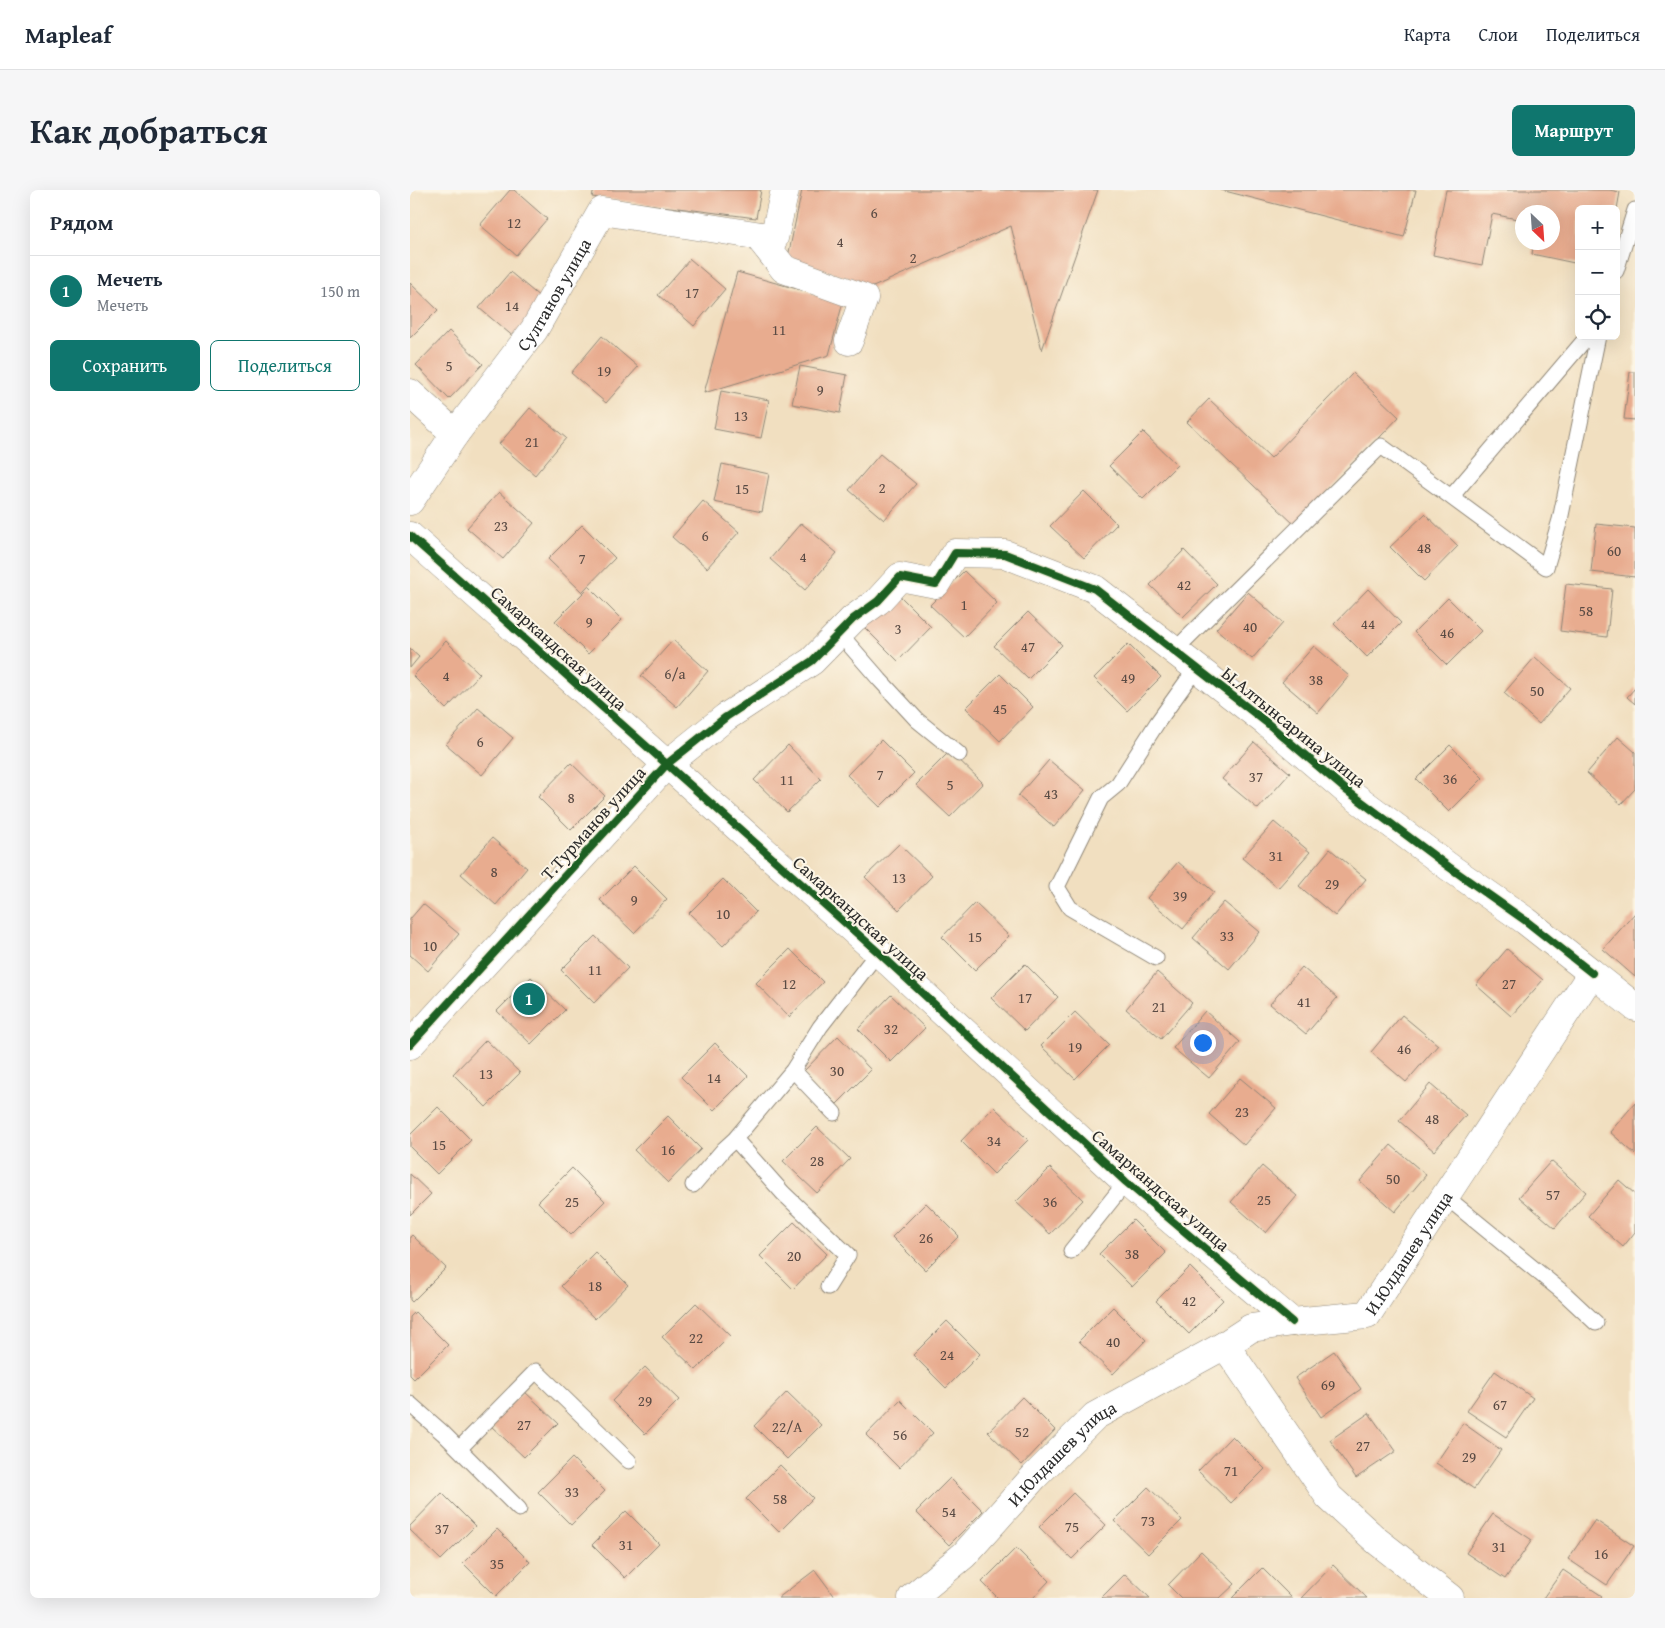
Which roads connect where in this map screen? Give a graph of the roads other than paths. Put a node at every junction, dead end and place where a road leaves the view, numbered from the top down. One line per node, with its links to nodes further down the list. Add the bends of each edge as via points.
1 (785, 190): 3 (street, Султанов улица, via 774,238)
2 (1635, 210): 4 (lane)
3 (758, 236): 7 (street, via 784,269 864,298); 9 (street, Султанов улица, via 602,211 534,330)
4 (1620, 258)
5 (1585, 340): 10 (lane)
6 (1597, 340): 10 (lane, via 1560,520 1546,567)
7 (849, 341)
8 (410, 393): 9 (street)
9 (455, 434): 11 (street, Султанов улица)
10 (1450, 497): 15 (lane, via 1381,446)
11 (410, 501)
12 (410, 536): 18 (street, Самаркандская улица)
13 (955, 553): 14 (street, Т.Турманов улица, via 936,584 900,577 878,601); 15 (street, Ы.Алтынсарина улица, via 1005,554 1095,589)
14 (839, 633): 17 (lane, via 917,720); 18 (street, Т.Турманов улица, via 812,661 726,717)
15 (1174, 650): 16 (street, Ы.Алтынсарина улица)
16 (1197, 667): 20 (lane, via 1118,784 1102,798 1057,887 1070,908); 21 (street, Ы.Алтынсарина улица, via 1346,790)
17 (958, 754)
18 (667, 764): 19 (street, Самаркандская улица); 23 (street, Т.Турманов улица)
19 (878, 952): 24 (lane, via 820,1027); 27 (street, Самаркандская улица)
20 (1156, 958)
21 (1592, 973): 22 (street); 29 (street, И.Юлдашев улица)
22 (1635, 1007)
23 (410, 1045)
24 (793, 1070): 25 (lane); 26 (lane)
25 (834, 1113)
26 (734, 1139): 28 (lane); 31 (lane, via 783,1193 848,1255)
27 (1126, 1182): 30 (lane); 32 (street, Самаркандская улица)
28 (693, 1185)
29 (1445, 1196): 32 (street, И.Юлдашев улица, via 1367,1315); 33 (lane)
30 (1071, 1251)
31 (828, 1286)
32 (1292, 1322): 34 (street, И.Юлдашев улица, via 1251,1328)
33 (1596, 1323)
34 (1225, 1345): 39 (street, И.Юлдашев улица, via 1095,1416 1034,1477 964,1555); 40 (street, via 1329,1498 1377,1541)
35 (410, 1404): 36 (lane)
36 (459, 1449): 37 (lane, via 536,1371); 38 (lane)
37 (629, 1461)
38 (519, 1509)
39 (912, 1598)
40 (1450, 1598)

